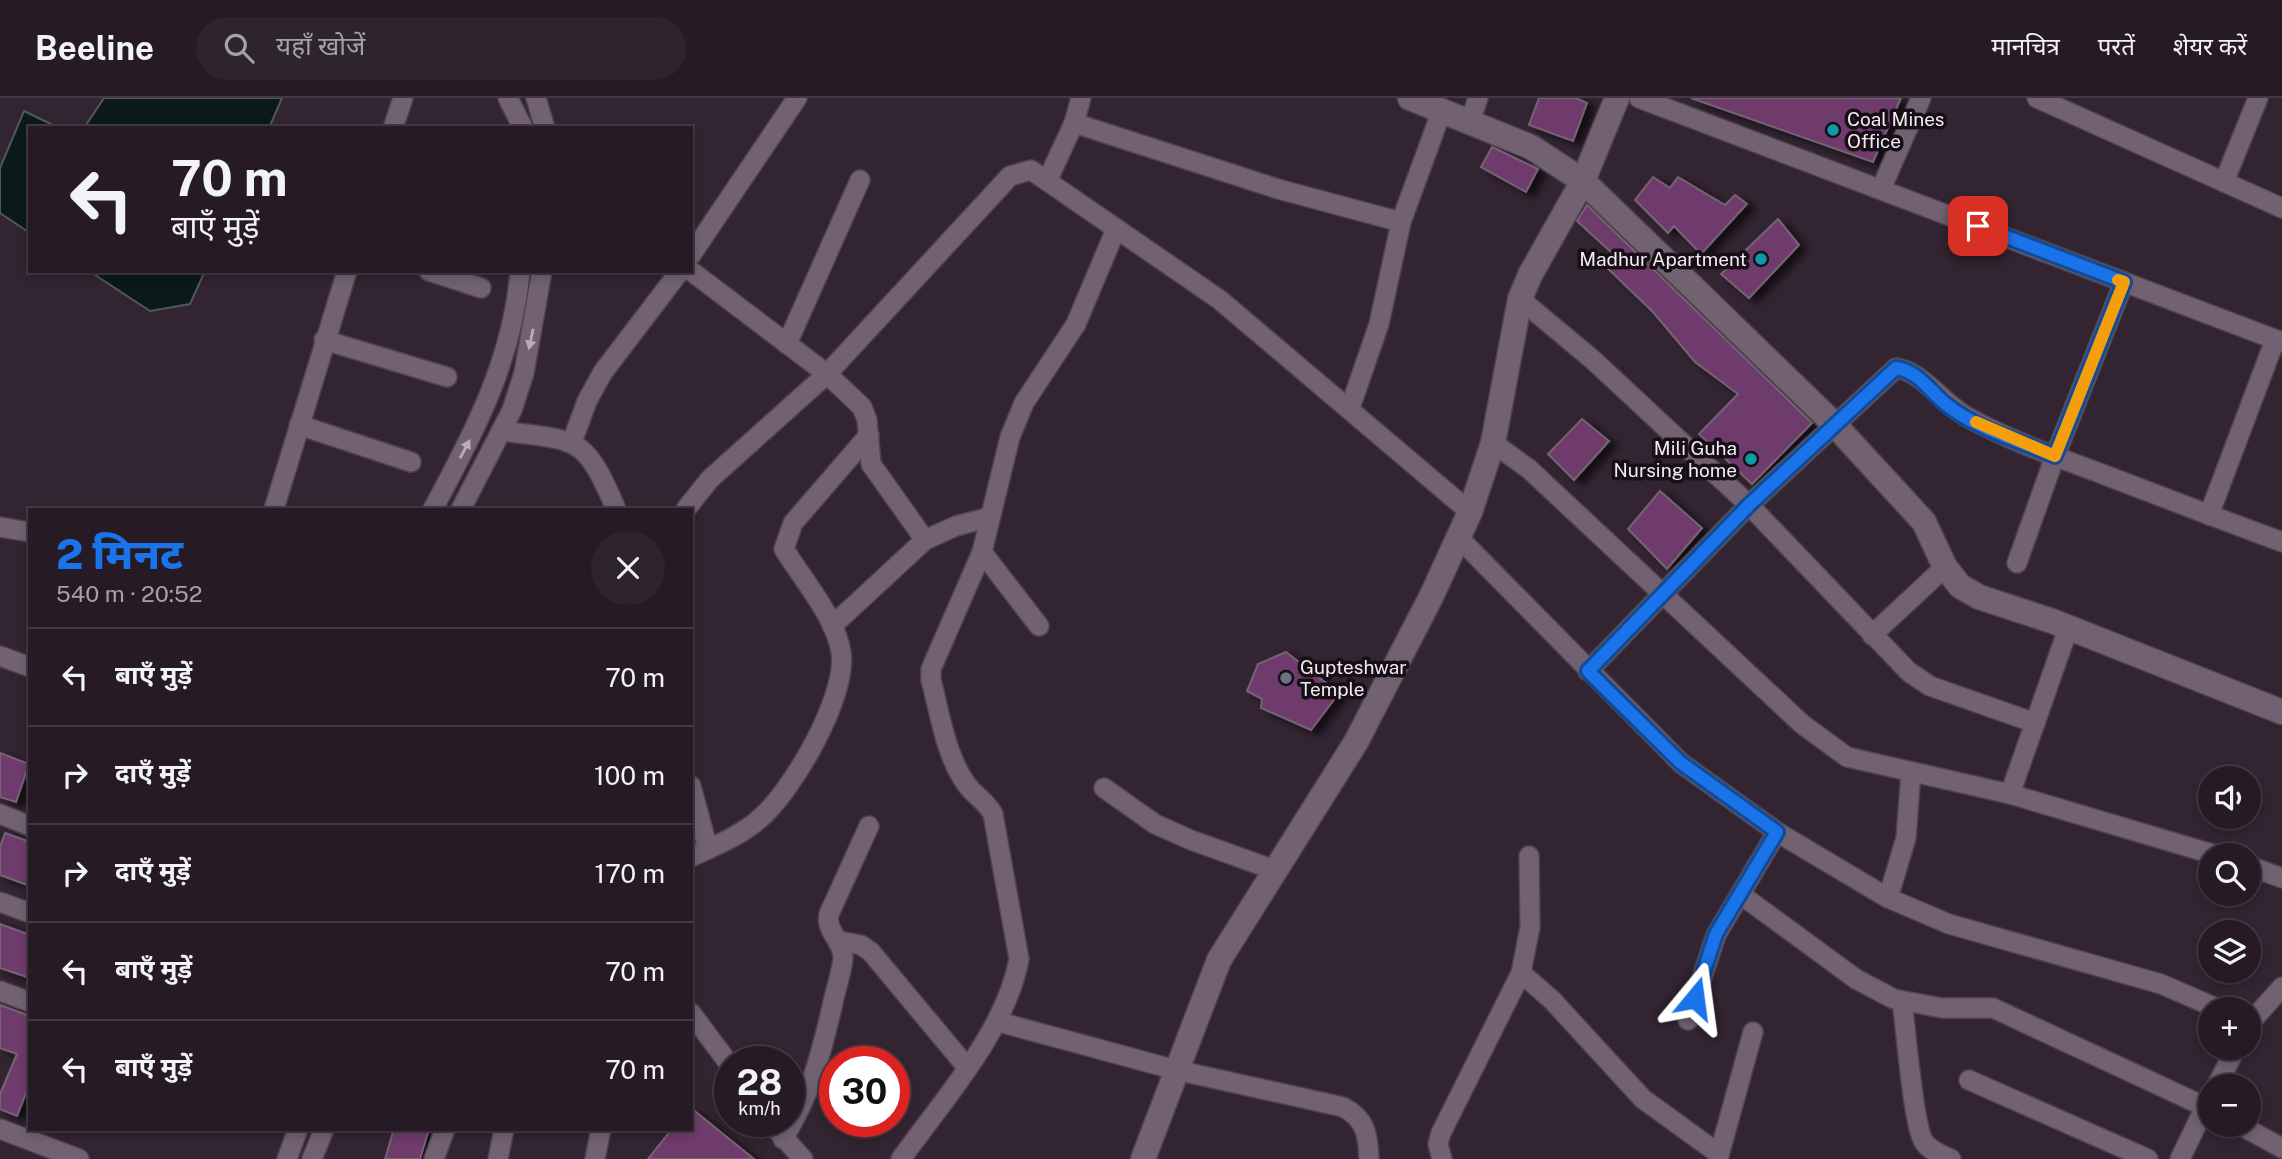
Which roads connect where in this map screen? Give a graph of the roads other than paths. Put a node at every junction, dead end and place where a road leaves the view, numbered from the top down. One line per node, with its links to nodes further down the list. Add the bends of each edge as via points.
1 (403, 98): 17 (street)
2 (508, 98): 18 (street)
3 (536, 98): 19 (street)
4 (797, 98): 28 (street)
5 (1081, 98): 16 (street)
6 (1410, 98): 14 (street)
7 (1478, 98): 15 (street)
8 (1617, 98): 22 (street)
9 (1639, 98): 24 (street)
10 (1921, 98): 24 (street)
11 (2037, 98): 13 (street)
12 (2258, 98): 23 (street)
13 (2074, 105): 23 (street)
14 (1442, 110): 15 (street); 26 (street)
15 (1469, 122): 22 (street, via 1531,148)
16 (1074, 123): 20 (street); 26 (street, via 1278,189)
17 (394, 126)
18 (522, 126)
19 (544, 126)
20 (1048, 179): 27 (street); 41 (street, via 1031,170 1010,176)
21 (860, 180): 40 (street)
22 (1583, 181): 37 (street); 44 (street)
23 (2224, 182): 25 (street)
24 (1881, 189): 35 (street)
25 (2282, 208)
26 (1401, 222): 43 (street, via 1379,324)
27 (1116, 229): 43 (street, via 1220,300); 60 (street, via 1076,324 1024,403 1010,437)
28 (693, 252)
29 (345, 273): 38 (street)
30 (435, 273): 36 (street)
31 (520, 273): 54 (street, one-way to 31, via 498,379 517,306)
32 (542, 273): 46 (street, one-way to 46, via 524,373)
33 (678, 273): 48 (street, via 603,372)
34 (693, 273): 40 (street)
35 (2124, 282): 39 (street); 50 (street)
36 (481, 288)
37 (1520, 299): 49 (street); 52 (street, via 1592,359)
38 (324, 340): 42 (street); 45 (street)
39 (2279, 341): 59 (street)
40 (787, 344): 41 (street)
41 (827, 374): 47 (street, via 862,407); 57 (street, via 710,479)
42 (447, 377)
43 (1350, 408): 58 (street)
44 (1833, 423): 50 (street, via 1888,372 1906,369 1959,413); 52 (street); 68 (street, via 1924,522)
45 (299, 425): 51 (street); 53 (street)
46 (501, 431): 48 (street); 55 (street)
47 (869, 435): 64 (street, via 871,464); 70 (street, via 793,523 784,549)
48 (572, 442): 56 (street, via 590,457)
49 (1493, 443): 58 (street); 69 (street, via 1529,469)
50 (2055, 456): 59 (street); 67 (street)
51 (411, 462)
52 (1749, 505): 69 (street); 73 (street)
53 (274, 508)
54 (434, 508)
55 (462, 508)
56 (616, 508)
57 (687, 508)
58 (1470, 512): 63 (street)
59 (2209, 515): 65 (street)
60 (990, 517): 64 (street); 66 (street)
61 (0, 527): 62 (street)
62 (28, 532)
63 (1458, 537): 76 (street); 91 (street, via 1356,742)
64 (925, 540): 70 (street)
65 (2282, 542)
66 (982, 552): 71 (street); 107 (street, via 934,657 931,680 956,766 993,814 1018,960)
67 (2017, 562)
68 (1945, 567): 72 (street, via 1960,586 1979,597); 73 (street)
69 (1662, 594): 76 (street); 79 (street, via 1802,724 1847,757)
70 (832, 626): 88 (street, via 841,650 839,681 830,710 794,776 758,821)
71 (1040, 626)
72 (2067, 629): 77 (street); 78 (street)
73 (1872, 635): 78 (street, via 1930,686)
74 (0, 656): 75 (street)
75 (28, 666)
76 (1588, 671): 86 (street, via 1681,763)
77 (2282, 712)
78 (2035, 723): 81 (street)
79 (1912, 772): 81 (street); 94 (street, via 1906,838)
80 (1104, 788): 91 (street, via 1155,824)
81 (2010, 794): 87 (street)
82 (693, 801): 88 (street)
83 (0, 814): 84 (street)
84 (28, 825)
85 (869, 826): 97 (street, via 829,914 829,928)
86 (1777, 832): 93 (street); 94 (street)
87 (2198, 850)
88 (700, 853)
89 (1529, 856): 98 (street, via 1530,927)
90 (2261, 870): 92 (street)
91 (1277, 872): 111 (street, via 1219,960)
92 (2282, 878)
93 (1740, 894): 103 (street, via 1856,979); 106 (street, via 1716,934)
94 (1888, 898): 101 (street, via 1949,924 2161,984)
95 (0, 902): 96 (street)
96 (28, 913)
97 (839, 941): 110 (street, via 860,944 871,952); 122 (street, via 842,961 817,1072)
98 (1521, 973): 125 (street, via 1643,1099); 136 (street, via 1441,1133 1437,1144)
99 (0, 991): 102 (street)
100 (2279, 994): 104 (street)
101 (2198, 1000)
102 (28, 1001)
103 (1902, 1002): 113 (street, via 1993,1008); 137 (street, via 1923,1142)
104 (2261, 1011)
105 (693, 1016): 109 (street)
106 (1688, 1020)
107 (999, 1022): 110 (street); 111 (street)
108 (1753, 1032): 125 (street)
109 (716, 1046)
110 (966, 1066): 133 (street)
111 (1175, 1070): 134 (street); 135 (street, via 1343,1107 1363,1123)
112 (1969, 1080): 138 (street)
113 (2198, 1099)
114 (2198, 1125): 139 (street)
115 (0, 1129): 123 (street)
116 (297, 1131): 127 (street)
117 (323, 1131): 128 (street)
118 (444, 1131): 129 (street)
119 (504, 1131): 130 (street)
120 (601, 1131): 131 (street)
121 (2261, 1136): 124 (street)
122 (783, 1139): 132 (street)
123 (31, 1143): 126 (street)
124 (2282, 1148)
125 (1719, 1156)
126 (79, 1159)
127 (287, 1159)
128 (312, 1159)
129 (434, 1159)
130 (498, 1159)
131 (595, 1159)
132 (803, 1159)
133 (901, 1159)
134 (1143, 1159)
135 (1369, 1159)
136 (1442, 1159)
137 (1951, 1159)
138 (2148, 1159)
139 (2180, 1159)

